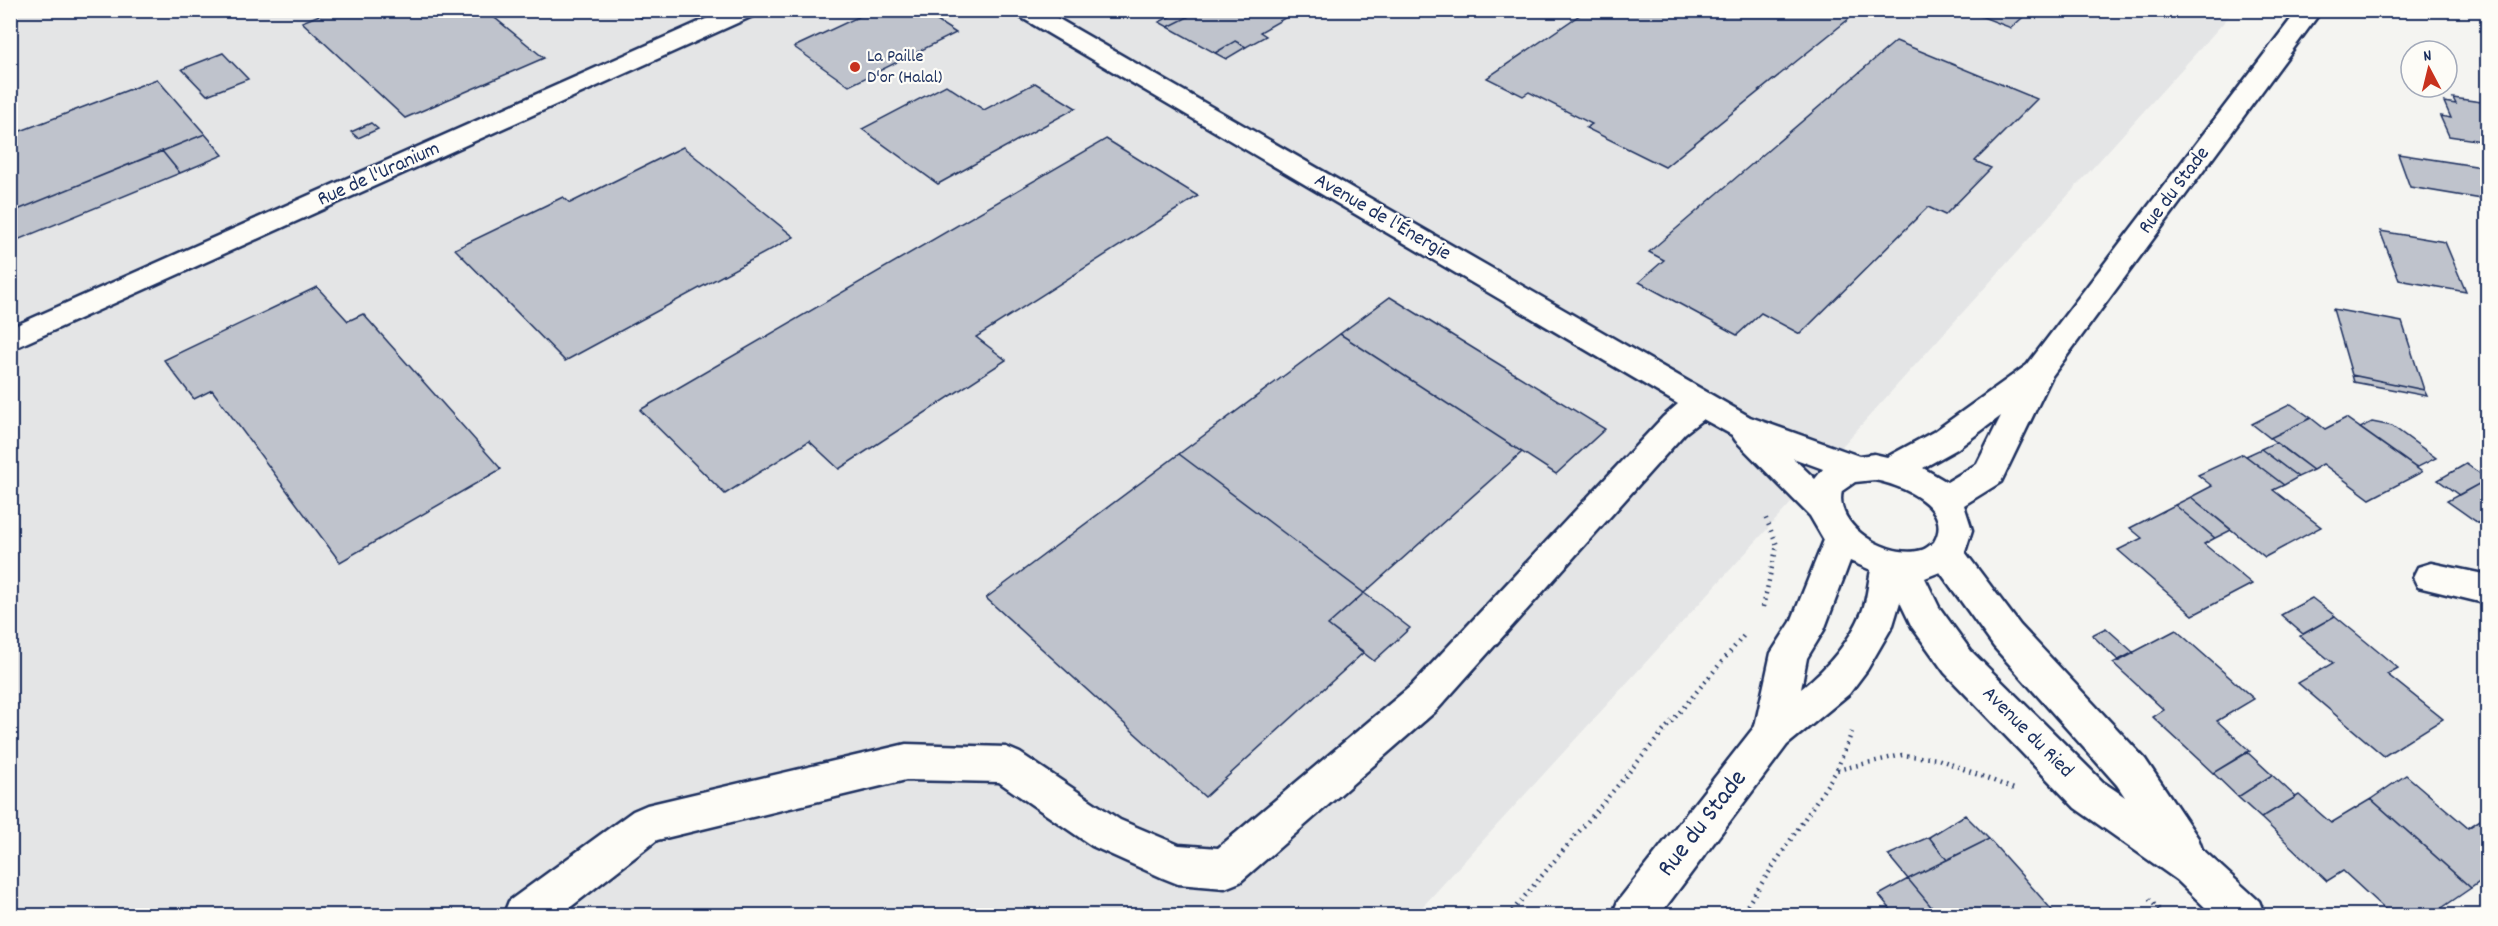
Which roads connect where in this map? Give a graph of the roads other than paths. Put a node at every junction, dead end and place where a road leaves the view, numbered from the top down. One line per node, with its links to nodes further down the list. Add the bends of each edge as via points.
1 (747, 10): 4 (street, Rue de l'Uranium)
2 (1025, 10): 6 (street, Avenue de l'Énergie)
3 (2312, 10): 5 (street, Rue du Stade)
4 (10, 340)
5 (2039, 371): 9 (street, Rue du Stade, via 1946,440); 10 (street, Rue du Stade, via 1989,473)
6 (1700, 403): 7 (street, Avenue de l'Énergie); 18 (street, via 1674,425 1424,698 1225,868 1178,864 1106,833 1006,765 906,762 647,824)
7 (1739, 425): 8 (street, Avenue de l'Énergie); 11 (street, Avenue de l'Énergie)
8 (1856, 468): 9 (street); 11 (street, via 1830,482 1824,495)
9 (1892, 469): 10 (street, via 1930,487)
10 (1944, 501): 12 (street, via 1955,528)
11 (1833, 523): 13 (street, via 1860,551); 16 (street, Rue du Stade, via 1806,630 1789,653)
12 (1946, 553): 13 (street, via 1919,564); 17 (street, Avenue du Ried, via 2007,636 2131,772)
13 (1895, 564): 16 (street, Rue du Stade, via 1880,614 1854,659 1836,683); 17 (street, Avenue du Ried, via 1958,662 2089,795)
14 (2431, 577): 15 (street)
15 (2487, 591)
16 (1773, 733): 19 (street, Rue du Stade)
17 (2192, 866): 20 (street, Avenue du Ried)
18 (524, 915)
19 (1633, 915)
20 (2244, 915)

